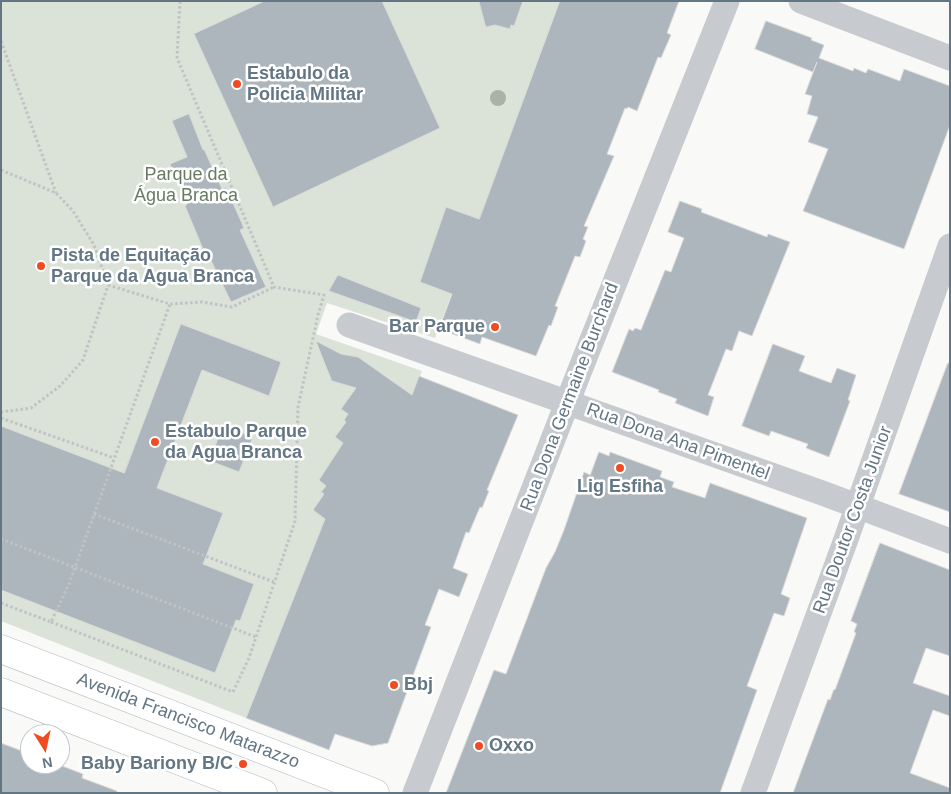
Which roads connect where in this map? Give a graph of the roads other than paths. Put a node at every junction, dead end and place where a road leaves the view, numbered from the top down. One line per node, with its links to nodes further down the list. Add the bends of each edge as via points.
1 (727, 1): 6 (street, Rua Dona Germaine Burchard)
2 (801, 1): 3 (street)
3 (950, 58)
4 (950, 246): 7 (street, Rua Doutor Costa Junior)
5 (349, 325): 6 (street, Rua Dona Ana Pimentel)
6 (568, 402): 7 (street, Rua Dona Ana Pimentel); 13 (street, Rua Dona Germaine Burchard)
7 (858, 506): 8 (street, Rua Dona Ana Pimentel); 14 (street, Rua Doutor Costa Junior)
8 (950, 540)
9 (1, 649): 12 (main road, Avenida Francisco Matarazzo)
10 (1, 692): 11 (main road)
11 (263, 793)
12 (374, 793)
13 (415, 793)
14 (753, 793)

